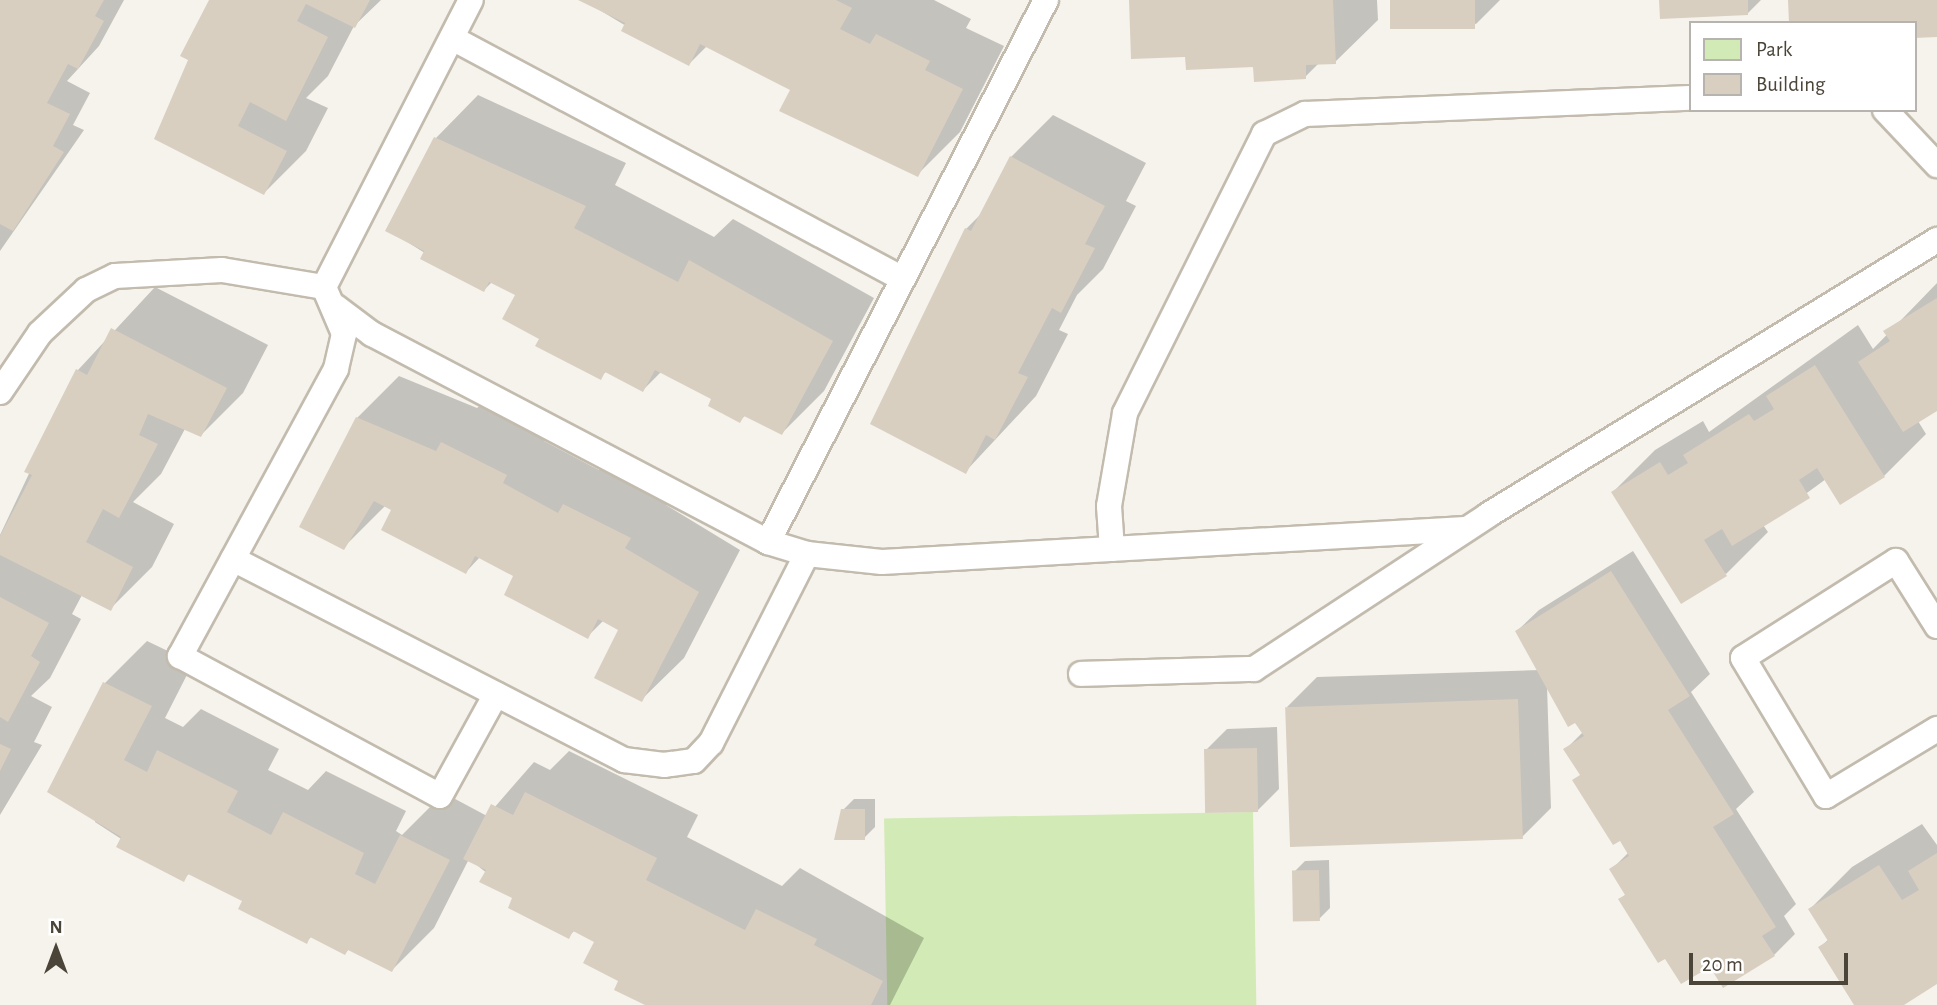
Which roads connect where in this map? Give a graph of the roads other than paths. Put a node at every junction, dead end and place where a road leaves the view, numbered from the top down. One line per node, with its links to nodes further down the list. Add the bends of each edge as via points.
1 (471, 0): 3 (lane)
2 (1046, 0): 8 (lane)
3 (452, 38): 8 (lane); 9 (lane)
4 (1688, 98): 13 (lane, via 1305,114 1264,134 1125,413 1110,506)
5 (1887, 112): 6 (lane)
6 (1937, 165)
7 (1937, 240): 11 (lane)
8 (903, 278): 12 (lane)
9 (330, 297): 10 (lane, via 222,270 116,276 86,290 40,333); 12 (lane, via 372,334); 15 (lane, via 344,334 336,369)
10 (0, 392)
11 (1465, 530): 13 (lane); 17 (lane, via 1254,669)
12 (768, 542): 14 (lane)
13 (1112, 549): 14 (lane, via 882,562)
14 (807, 554): 18 (lane, via 711,743 694,761 664,765 624,760)
15 (233, 559): 18 (lane); 18 (lane, via 180,656 440,796)
16 (1937, 626): 19 (lane, via 1896,561 1743,658 1826,796)
17 (1081, 674)
18 (496, 694)
19 (1937, 729)

